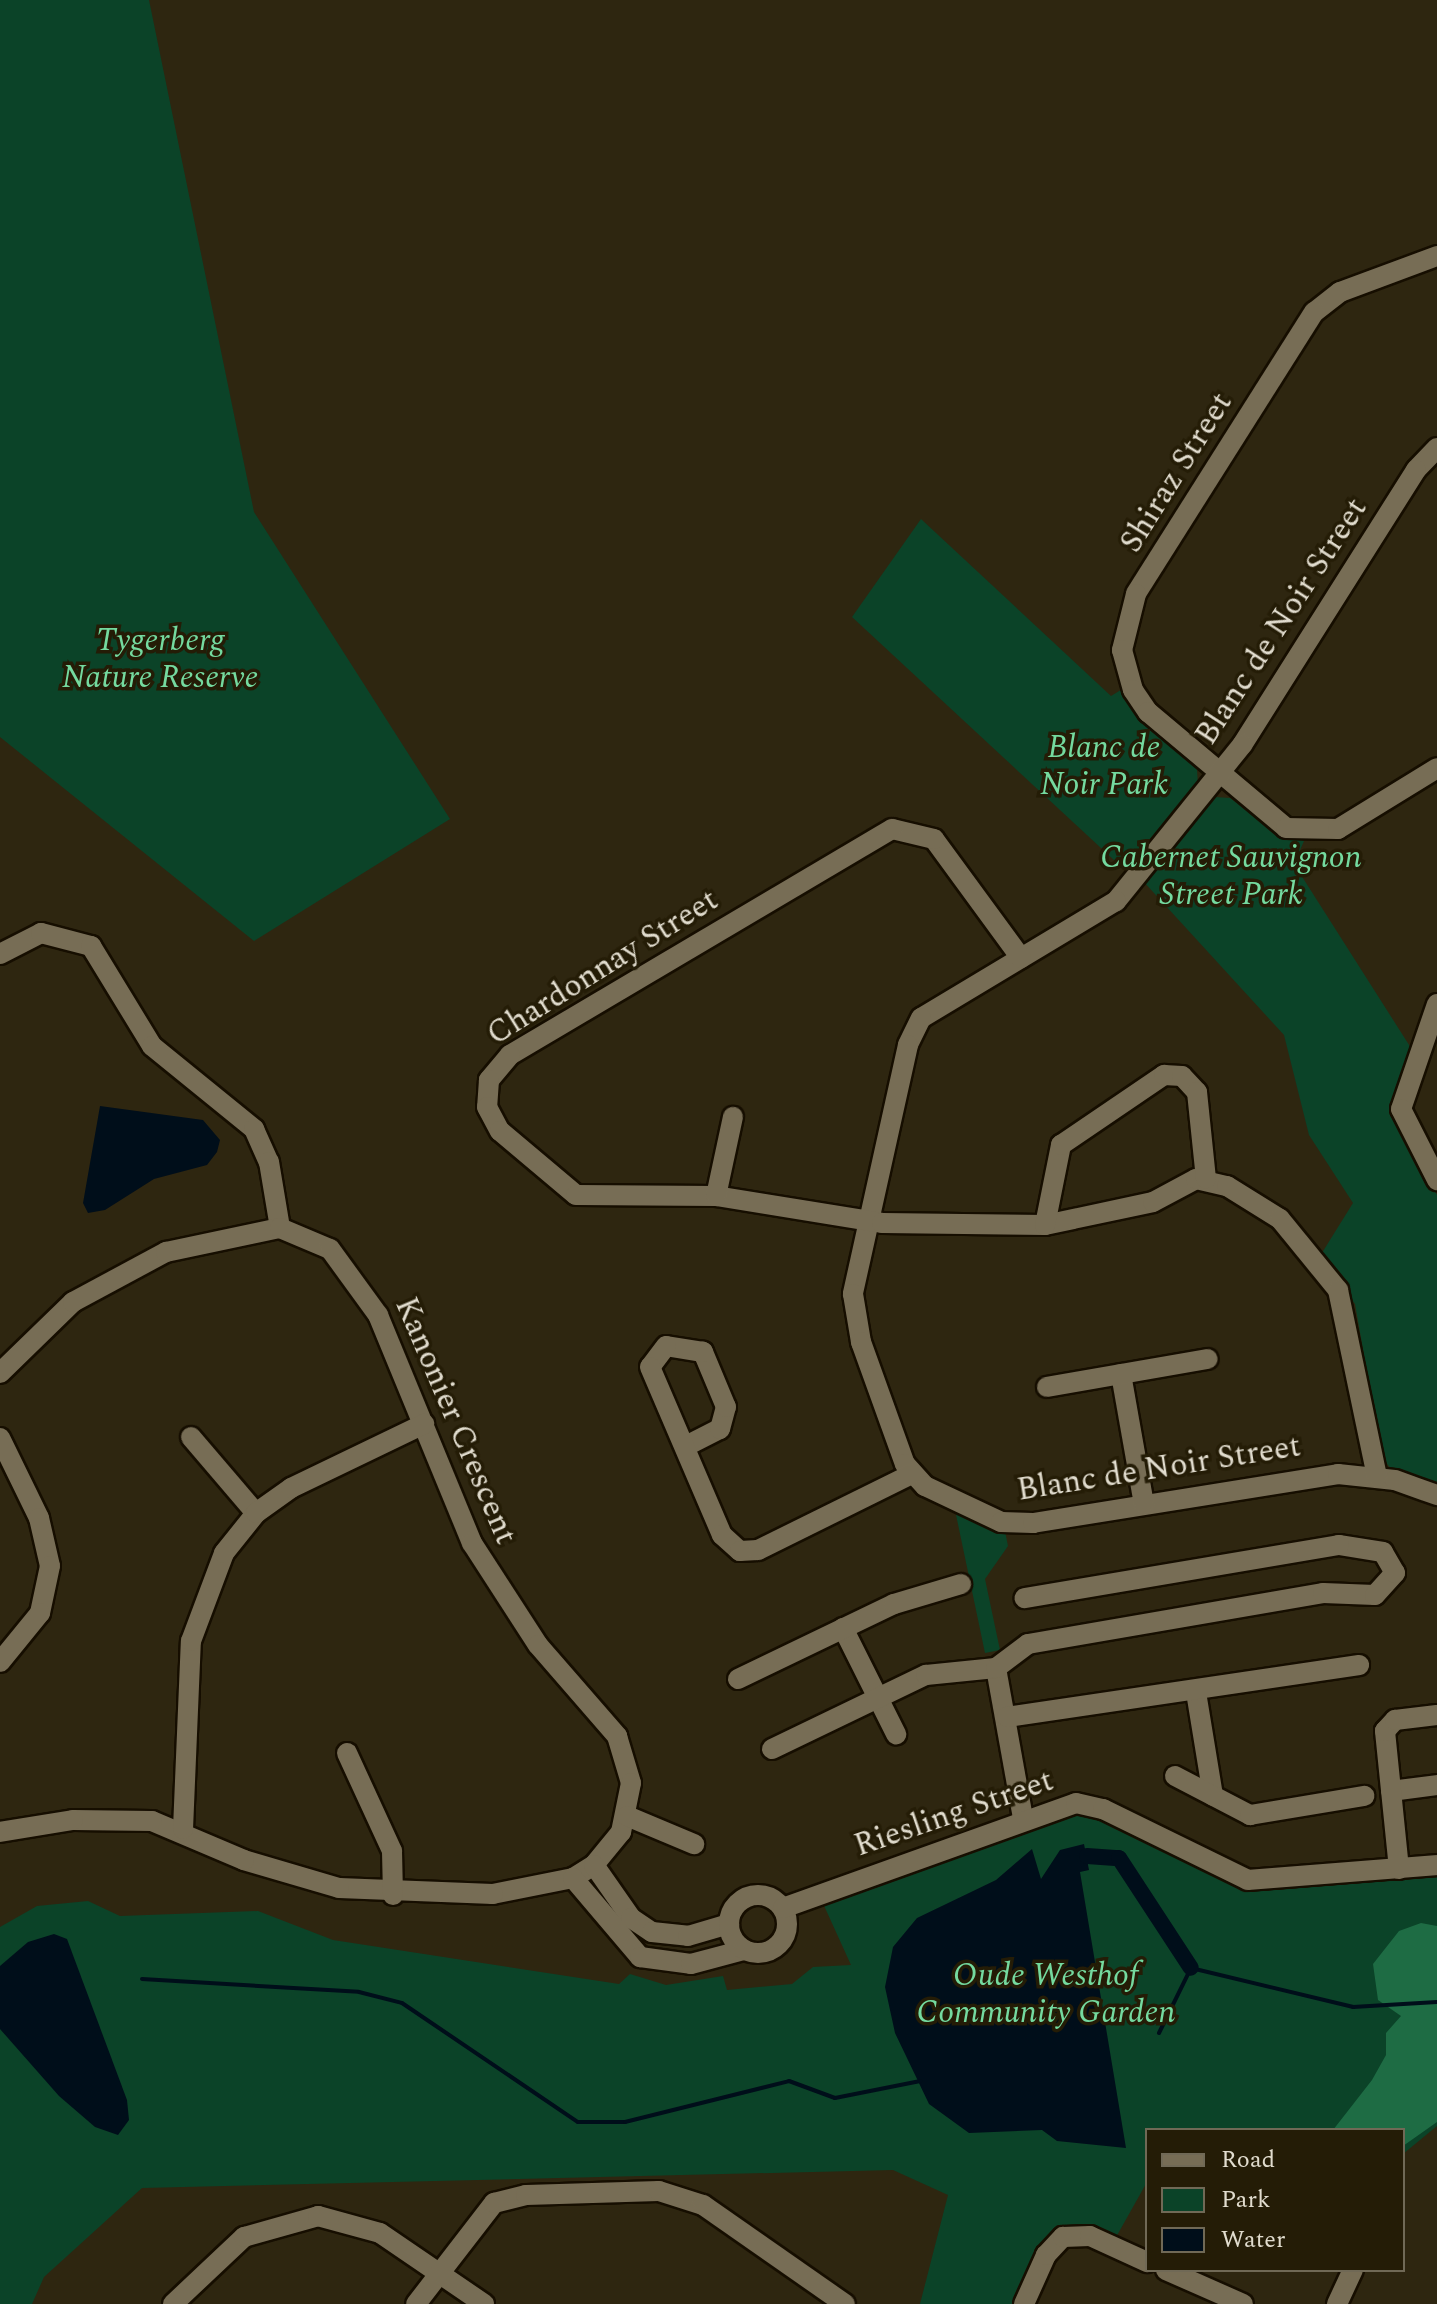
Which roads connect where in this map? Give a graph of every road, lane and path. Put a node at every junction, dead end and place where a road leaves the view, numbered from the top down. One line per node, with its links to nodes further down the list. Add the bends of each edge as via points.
1 (1437, 256): 4 (street, Shiraz Street, via 1340,292 1314,312 1129,607 1122,650 1133,690)
2 (1437, 448): 4 (street, Blanc de Noir Street, via 1416,470)
3 (1437, 768): 4 (street, Shiraz Street, via 1347,824 1319,834 1276,822)
4 (1218, 776): 6 (street, Blanc de Noir Street, via 1116,901)
5 (0, 954): 14 (street, via 41,933 91,946 160,1055 254,1129 269,1162)
6 (1021, 958): 11 (street, Chardonnay Street, via 934,839 892,829 510,1055 492,1072 486,1099 494,1124 562,1190); 12 (street, Blanc de Noir Street, via 935,1005 915,1026)
7 (1437, 1004): 10 (street, via 1401,1109)
8 (733, 1117): 11 (street)
9 (1206, 1179): 13 (street, Chardonnay Street, via 1153,1202); 13 (street, via 1197,1092 1182,1076 1164,1075 1061,1145); 24 (street, via 1280,1219 1338,1290 1355,1342)
10 (1437, 1180)
11 (716, 1196): 12 (street, Chardonnay Street)
12 (867, 1220): 13 (street, Chardonnay Street); 23 (street, Blanc de Noir Street, via 855,1318)
13 (1045, 1225)
14 (280, 1228): 16 (street, via 210,1239 124,1271 73,1302); 19 (street, Kanonier Crescent, via 321,1244 350,1268)
15 (1208, 1359): 17 (street)
16 (0, 1373)
17 (1121, 1374): 18 (street); 26 (street)
18 (1047, 1387)
19 (424, 1424): 27 (street, via 335,1463); 47 (street, Kanonier Crescent, via 458,1516 502,1595 617,1736 631,1783)
20 (191, 1437): 27 (street)
21 (0, 1438): 31 (street, via 39,1518 50,1566 40,1613)
22 (686, 1446): 22 (street, via 650,1367 666,1346 703,1352 726,1407 720,1429); 23 (street, via 722,1535 740,1551 758,1550)
23 (912, 1474): 26 (street, Blanc de Noir Street, via 933,1491 1012,1524)
24 (1377, 1476): 25 (street, Blanc de Noir Street); 26 (street, Blanc de Noir Street, via 1318,1475)
25 (1437, 1495)
26 (1144, 1504)
27 (256, 1513): 49 (street, via 224,1553 197,1612)
28 (961, 1584): 30 (street)
29 (1024, 1598): 33 (street, via 1339,1545 1383,1552 1395,1573 1375,1595 1323,1593 1051,1639 1028,1644)
30 (843, 1628): 34 (street); 36 (street)
31 (0, 1662)
32 (1359, 1665): 35 (street)
33 (996, 1668): 36 (street, via 936,1671); 38 (street)
34 (738, 1679)
35 (1196, 1692): 38 (street); 45 (street)
36 (878, 1698): 39 (street); 40 (street)
37 (1437, 1715): 44 (street, via 1386,1727)
38 (1007, 1717): 48 (street)
39 (896, 1734)
40 (772, 1749)
41 (347, 1753): 56 (street, via 392,1851)
42 (1175, 1776): 45 (street)
43 (1437, 1785): 44 (street)
44 (1391, 1791): 54 (street)
45 (1213, 1796): 46 (street, via 1255,1815)
46 (1364, 1796)
47 (627, 1816): 51 (street); 52 (street)
48 (1023, 1818): 54 (street, Riesling Street, via 1064,1804 1094,1806 1248,1880); 57 (street, Riesling Street)
49 (183, 1829): 50 (street, via 119,1818); 56 (street, via 292,1877)
50 (0, 1832)
51 (694, 1844)
52 (594, 1865): 55 (street); 58 (street, via 631,1918 652,1932 688,1936)
53 (1437, 1865): 54 (street, Riesling Street)
54 (1399, 1869)
55 (573, 1878): 56 (street, via 493,1894); 59 (street, via 640,1957 691,1964)
56 (393, 1895)
57 (783, 1908): 58 (street, via 750,1896); 59 (street, via 788,1927 780,1944 763,1953)
58 (729, 1924): 59 (street)
59 (744, 1950)
60 (1145, 2261): 68 (street, via 1090,2236 1063,2237 1050,2247)
61 (438, 2272): 64 (street, via 365,2226 302,2217 244,2237); 65 (street); 66 (street); 67 (street, via 476,2218 505,2198 659,2191 703,2205)
62 (1171, 2272): 69 (street)
63 (1352, 2272): 70 (street)
64 (173, 2304)
65 (416, 2304)
66 (484, 2304)
67 (845, 2304)
68 (1024, 2304)
69 (1243, 2304)
70 (1337, 2304)

